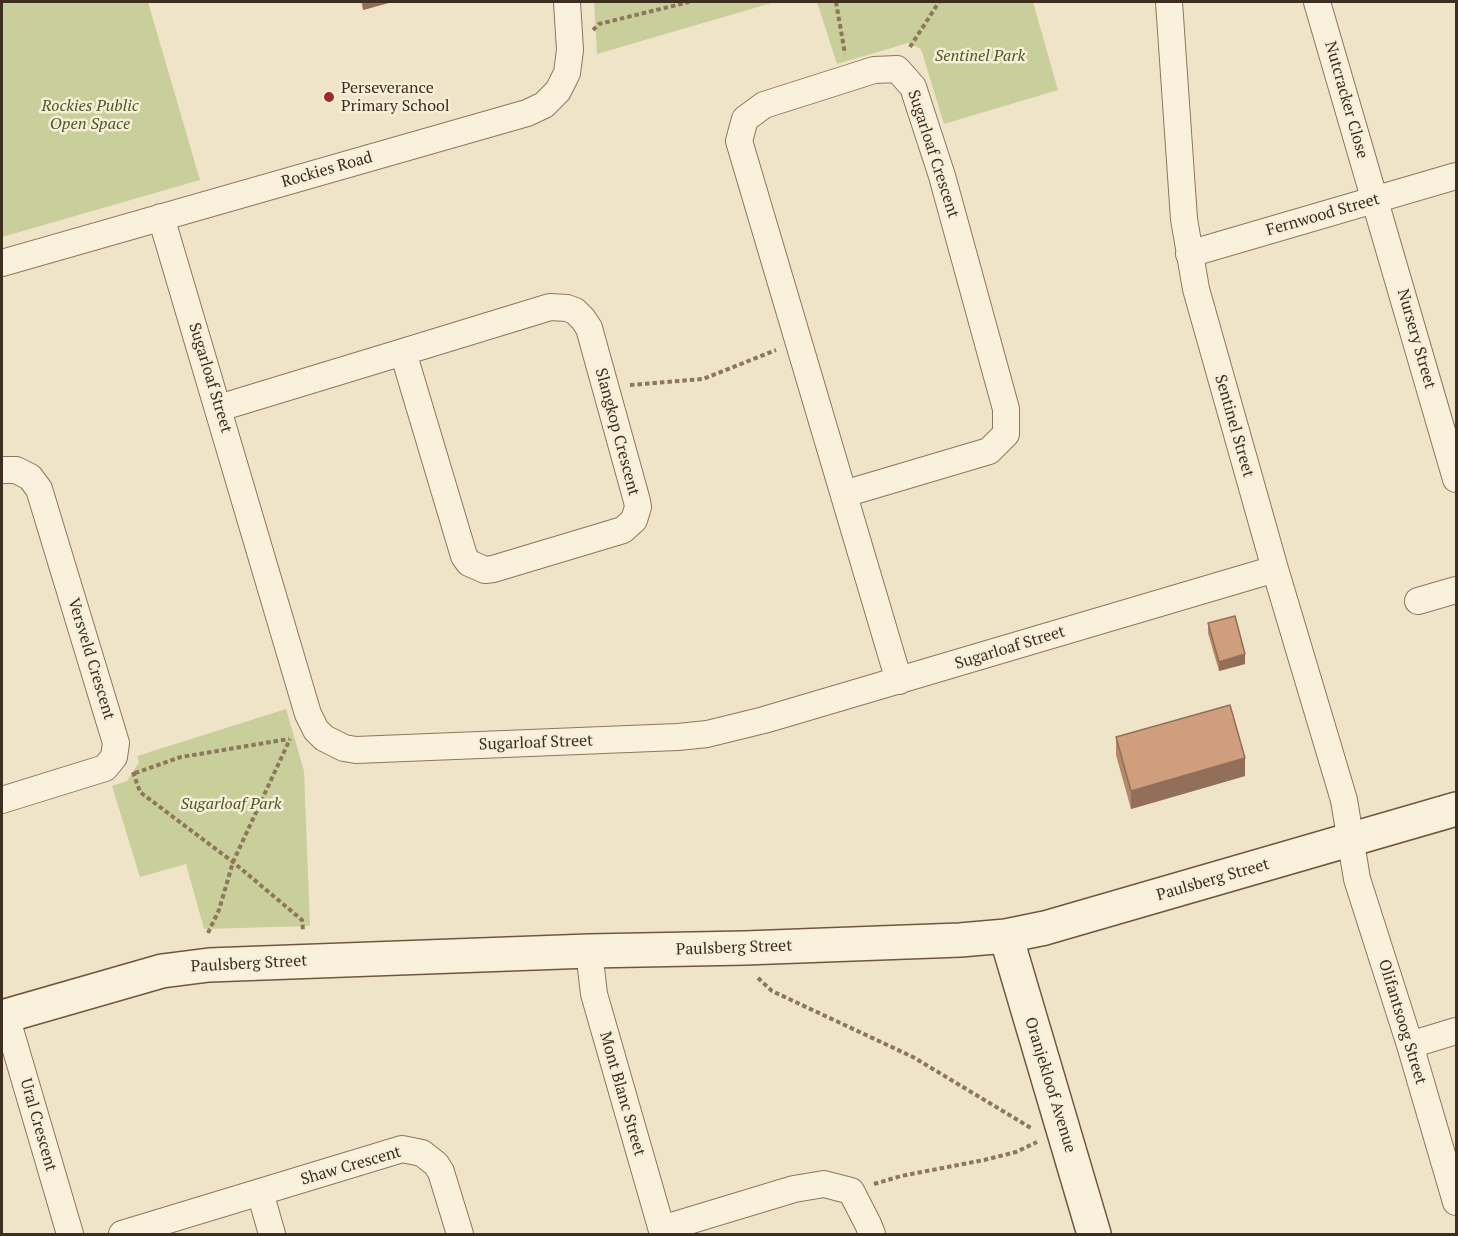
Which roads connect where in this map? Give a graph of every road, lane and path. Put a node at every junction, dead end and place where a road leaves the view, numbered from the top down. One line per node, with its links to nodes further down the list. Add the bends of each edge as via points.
1 (567, 2): 7 (street, Rockies Road)
2 (690, 2): 7 (path, via 599,24)
3 (836, 2): 9 (path)
4 (939, 2): 8 (path)
5 (1169, 2): 13 (street, Sentinel Street)
6 (1317, 2): 11 (street, Nutcracker Close)
7 (570, 50): 12 (street, Rockies Road, via 567,73 558,91 544,105 527,113)
8 (897, 69): 9 (street, via 874,70); 21 (street, Sugarloaf Crescent, via 913,87 942,176 1006,409 1006,434 988,451)
9 (849, 78): 15 (street, via 764,105 745,119 739,141)
10 (1456, 176): 11 (street, Fernwood Street)
11 (1376, 199): 13 (street, Fernwood Street); 20 (street, Nursery Street)
12 (161, 217): 14 (street, Rockies Road); 18 (street, Sugarloaf Street)
13 (1189, 254): 22 (street, Sentinel Street, via 1204,325)
14 (2, 263)
15 (799, 342): 17 (path, via 703,379); 21 (street)
16 (403, 352): 17 (street, Slangkop Crescent, via 558,306 575,311 589,328); 17 (street, Slangkop Crescent, via 464,556 485,570 623,530 634,520 637,501); 18 (street, Slangkop Crescent)
17 (605, 387)
18 (219, 408): 26 (street, Sugarloaf Street, via 308,714)
19 (2, 470): 28 (street, Versveld Crescent, via 16,470 30,477 39,489 116,743)
20 (1456, 479)
21 (844, 494): 25 (street)
22 (1275, 569): 25 (street, Sugarloaf Street); 32 (street, Sentinel Street, via 1344,800)
23 (1456, 590): 24 (street)
24 (1418, 601)
25 (899, 681): 26 (street, Sugarloaf Street, via 737,728 678,737 356,750 333,744)
26 (316, 730): 27 (path)
27 (290, 739): 29 (path, via 181,757); 33 (path)
28 (114, 757): 29 (path); 30 (street, via 105,768)
29 (135, 773): 33 (path, via 140,792)
30 (2, 800)
31 (1456, 809): 32 (street, Paulsberg Street)
32 (1350, 841): 36 (street, Paulsberg Street); 41 (street, Olifantsoog Street, via 1357,879)
33 (233, 862): 34 (path, via 302,921); 35 (path)
34 (303, 930)
35 (208, 933)
36 (1006, 936): 37 (street, Paulsberg Street); 53 (street, Oranjekloof Avenue)
37 (589, 951): 39 (street, Paulsberg Street, via 186,968 162,971); 47 (street, Mont Blanc Street, via 594,994)
38 (753, 973): 42 (path, via 772,991 913,1057)
39 (4, 1016): 48 (street, Ural Crescent)
40 (1456, 1031): 41 (street)
41 (1410, 1045): 46 (street, Olifantsoog Street)
42 (1034, 1130)
43 (1037, 1142): 44 (path, via 984,1161 901,1176)
44 (851, 1191): 47 (street, via 824,1184 794,1189); 52 (street)
45 (260, 1192): 49 (street, Shaw Crescent); 50 (street); 51 (street, Shaw Crescent, via 391,1152 412,1150 430,1158 441,1172)
46 (1456, 1202)
47 (663, 1232)
48 (70, 1234)
49 (122, 1234)
50 (272, 1234)
51 (460, 1234)
52 (872, 1234)
53 (1094, 1234)

